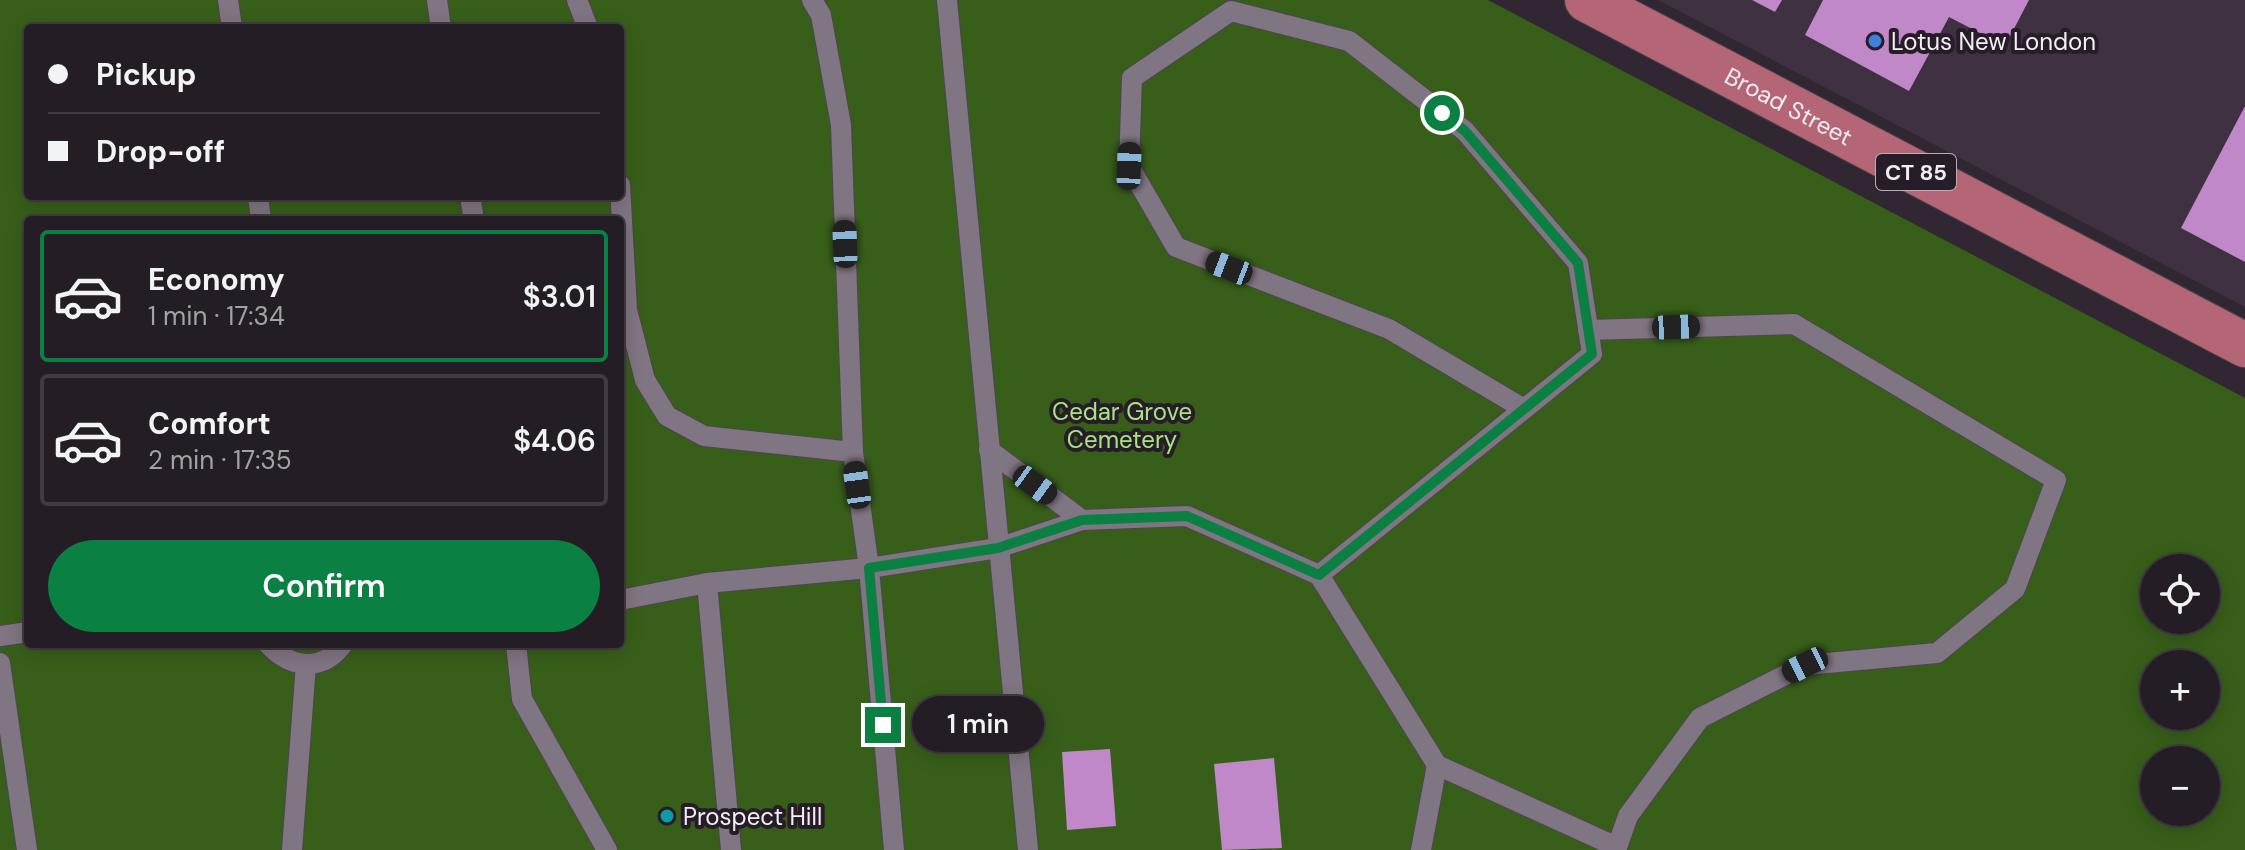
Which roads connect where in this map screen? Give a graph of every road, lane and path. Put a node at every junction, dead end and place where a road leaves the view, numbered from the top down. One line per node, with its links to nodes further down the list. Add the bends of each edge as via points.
1 (228, 0): 7 (lane)
2 (437, 0): 8 (lane)
3 (577, 0): 9 (lane)
4 (812, 0): 15 (lane, via 821,15 841,125)
5 (947, 0): 14 (lane)
6 (1587, 0): 12 (main road, Broad Street / CT 85)
7 (231, 24)
8 (440, 24)
9 (586, 24)
10 (624, 256): 15 (lane, via 627,310 645,380 667,416 704,436)
11 (1588, 330): 13 (lane, via 1592,354); 13 (lane, via 1578,263 1465,131 1349,41 1231,11 1132,78 1129,166 1176,247 1389,329); 30 (lane, via 1794,324 2056,480 2015,589 1937,653 1805,665 1700,718 1628,816)
12 (2245, 345)
13 (1524, 409): 19 (lane)
14 (989, 450): 16 (lane); 17 (lane)
15 (853, 452): 18 (lane)
16 (1082, 520): 17 (lane); 19 (lane, via 1187,516)
17 (998, 548): 18 (lane); 36 (lane)
18 (869, 568): 20 (lane); 35 (lane)
19 (1319, 575): 29 (lane)
20 (707, 583): 21 (lane); 34 (lane)
21 (624, 599)
22 (24, 633): 23 (lane)
23 (0, 636)
24 (272, 648): 28 (lane, via 291,662)
25 (339, 648): 28 (lane, via 330,657)
26 (516, 648): 33 (lane, via 522,699)
27 (0, 663): 31 (lane)
28 (306, 664): 32 (lane)
29 (1437, 765): 30 (lane); 37 (lane)
30 (1616, 848)
31 (27, 850)
32 (292, 850)
33 (607, 850)
34 (731, 850)
35 (894, 850)
36 (1028, 850)
37 (1421, 850)

